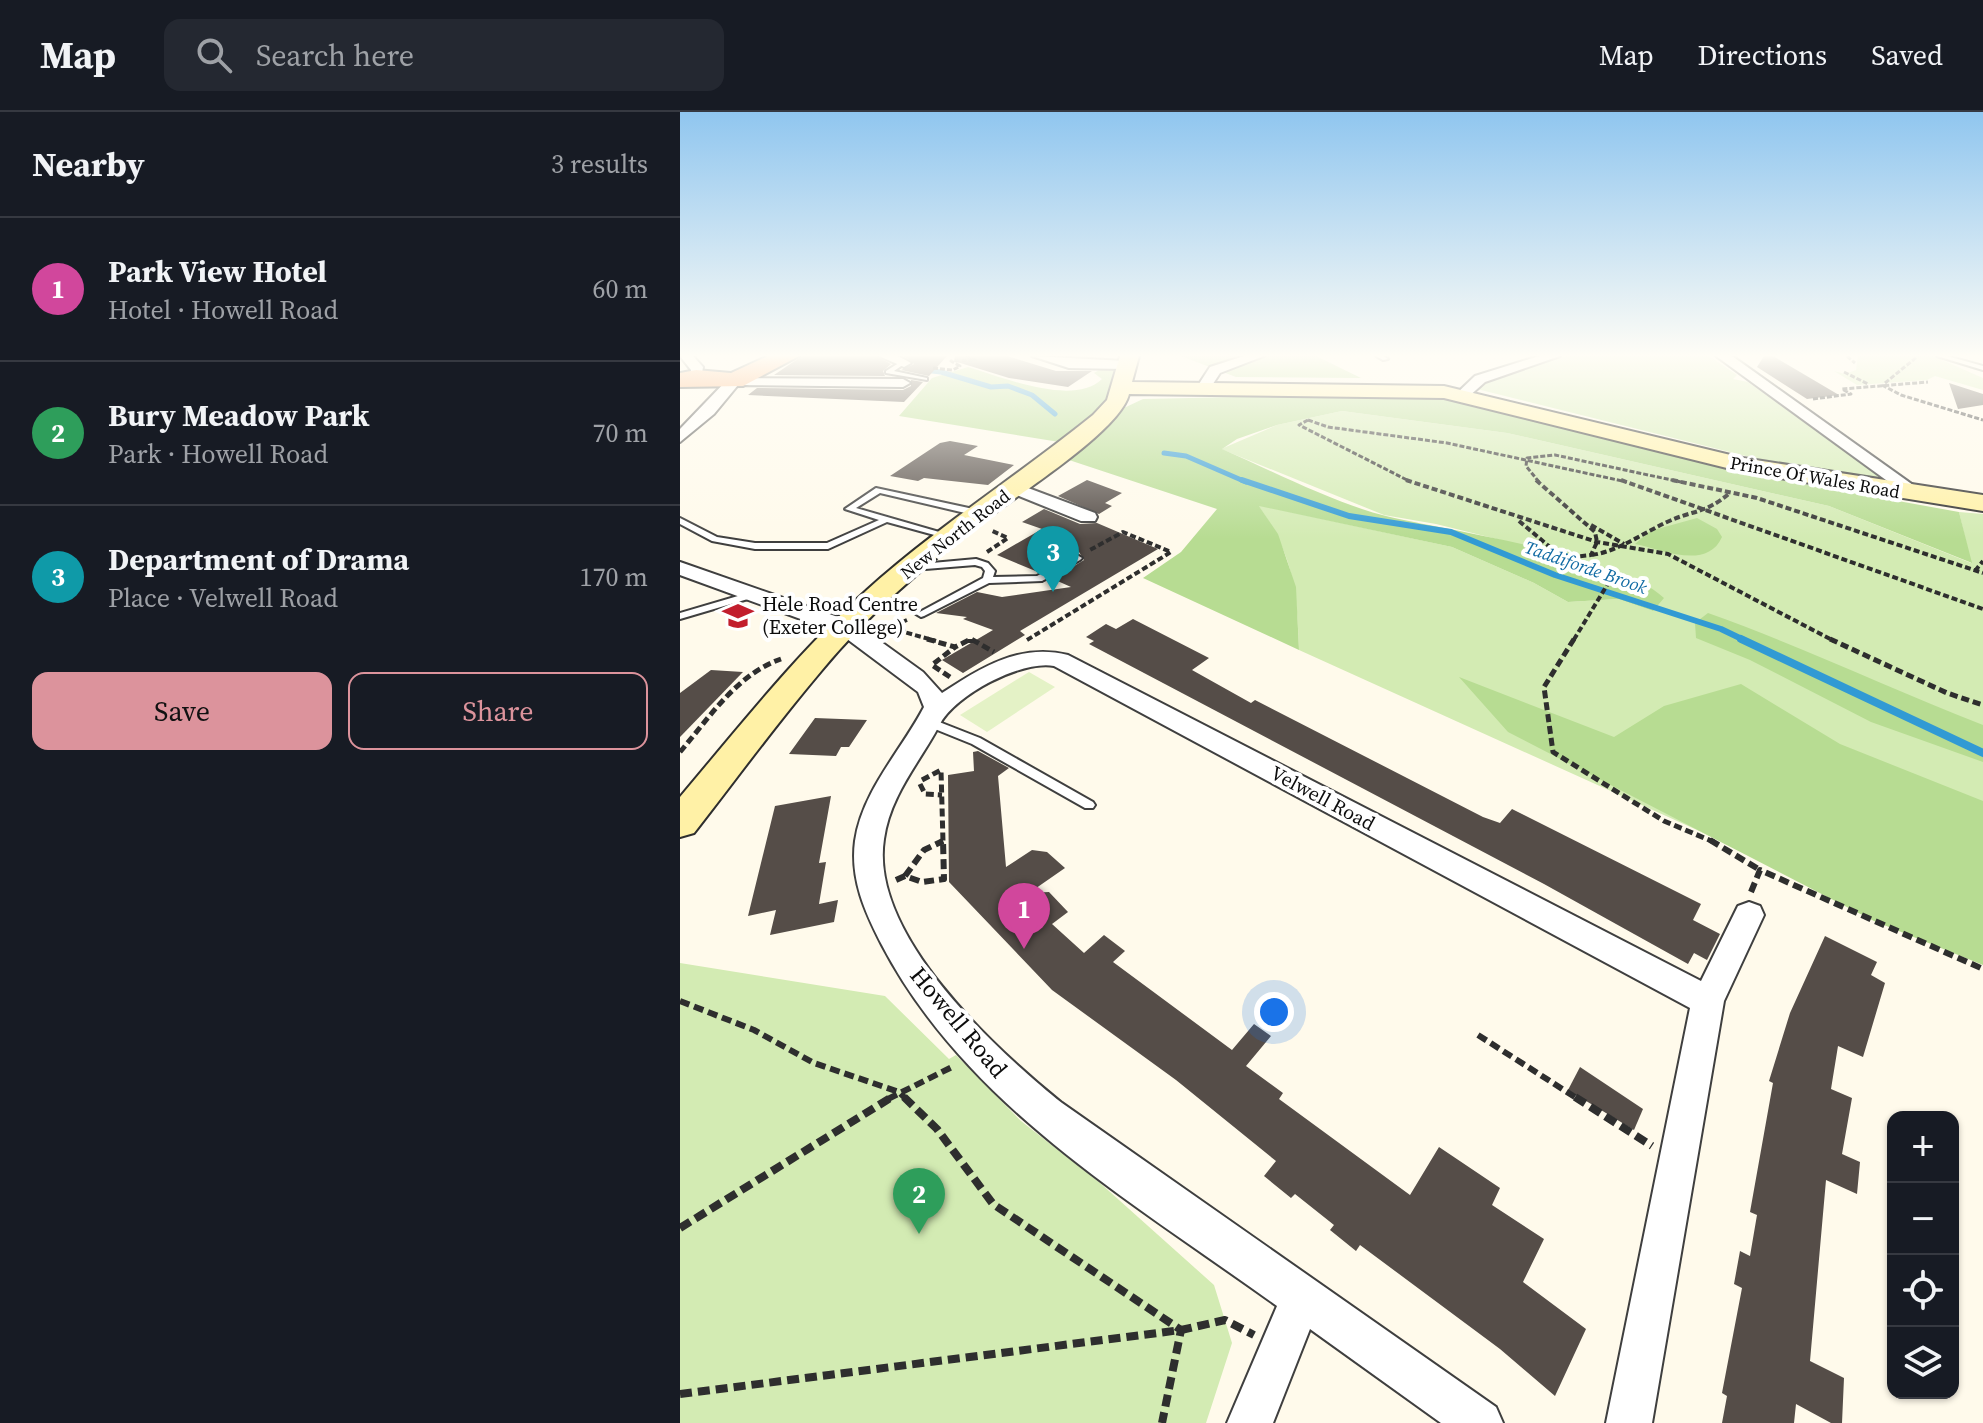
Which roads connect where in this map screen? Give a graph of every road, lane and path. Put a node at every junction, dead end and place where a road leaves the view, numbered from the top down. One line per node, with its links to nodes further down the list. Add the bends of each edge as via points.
1 (702, 417): 5 (street)
2 (1104, 417): 7 (street, New North Road)
3 (1551, 417): 9 (street, Prince Of Wales Road, via 1743,465)
4 (1808, 417): 9 (street)
5 (680, 437)
6 (1527, 458): 8 (path, via 1555,455); 11 (path, via 1619,479); 14 (path, via 1308,420 1299,425 1394,475); 17 (path, via 1532,476)
7 (1015, 488): 12 (street, New North Road); 13 (street)
8 (1731, 493): 11 (path); 31 (path)
9 (1918, 495): 10 (street, Prince Of Wales Road)
10 (1983, 503)
11 (1709, 510): 21 (path, via 1671,520); 35 (path)
12 (978, 513): 15 (lane, via 879,490 849,509); 19 (street, New North Road)
13 (1088, 517)
14 (1515, 518): 20 (path); 26 (path)
15 (887, 519): 16 (lane, via 828,546 755,546 715,539); 19 (lane)
16 (680, 521)
17 (1587, 522): 20 (path); 21 (path)
18 (1001, 534): 28 (path, via 1008,538)
19 (949, 536): 30 (street, New North Road)
20 (1597, 542): 22 (path); 24 (path)
21 (1622, 543): 22 (path); 23 (path)
22 (1616, 547): 23 (path); 24 (path)
23 (1632, 549): 44 (path, via 1668,554 1792,621)
24 (1591, 555): 26 (path)
25 (1077, 558): 33 (lane, via 1039,579); 40 (path, via 1123,532 1171,552)
26 (1563, 558): 52 (path, via 1609,582 1544,687 1553,752 1664,821 1698,833)
27 (1983, 561): 31 (path)
28 (979, 563): 30 (lane); 33 (lane, via 990,571)
29 (680, 568): 34 (street)
30 (910, 568): 38 (street, New North Road)
31 (1975, 571): 32 (path)
32 (1983, 573)
33 (987, 580): 36 (lane)
34 (755, 594): 37 (lane); 38 (street)
35 (1983, 609)
36 (921, 614): 39 (path, via 902,622 904,632)
37 (680, 616)
38 (847, 628): 42 (street, New North Road); 45 (street, via 929,689)
39 (955, 647): 41 (path, via 971,639); 43 (path, via 932,665)
40 (1015, 648)
41 (1002, 656)
42 (812, 661): 46 (path, via 776,659 764,665); 50 (street, New North Road)
43 (969, 689): 45 (street, Velwell Road); 57 (street, Velwell Road, via 1015,660 1042,655 1060,660)
44 (1983, 705)
45 (932, 714): 47 (street, Howell Road); 49 (lane)
46 (680, 752)
47 (905, 780): 48 (path, via 925,794); 48 (path, via 941,770); 53 (street, Howell Road, via 869,830 868,867)
48 (942, 795): 51 (path)
49 (1089, 805)
50 (680, 823)
51 (943, 841): 53 (path, via 924,850); 53 (path, via 944,879)
52 (1760, 870): 54 (path, via 1745,907); 55 (path)
53 (890, 883): 59 (street, Howell Road, via 890,930 916,976)
54 (1749, 915): 57 (street)
55 (1983, 969)
56 (680, 1001): 60 (path, via 754,1030 814,1063)
57 (1708, 1001): 61 (street)
58 (1478, 1035): 61 (path, via 1599,1116)
59 (979, 1050): 60 (path); 63 (street, Howell Road, via 1006,1079)
60 (899, 1092): 62 (path); 64 (path, via 937,1129 993,1204)
61 (1678, 1158): 70 (street)
62 (680, 1228)
63 (1301, 1299): 65 (street); 69 (street, Howell Road)
64 (1181, 1330): 65 (path, via 1225,1320); 66 (path); 67 (path)
65 (1280, 1349): 68 (street)
66 (680, 1394)
67 (1162, 1423)
68 (1250, 1423)
69 (1480, 1423)
70 (1629, 1423)

